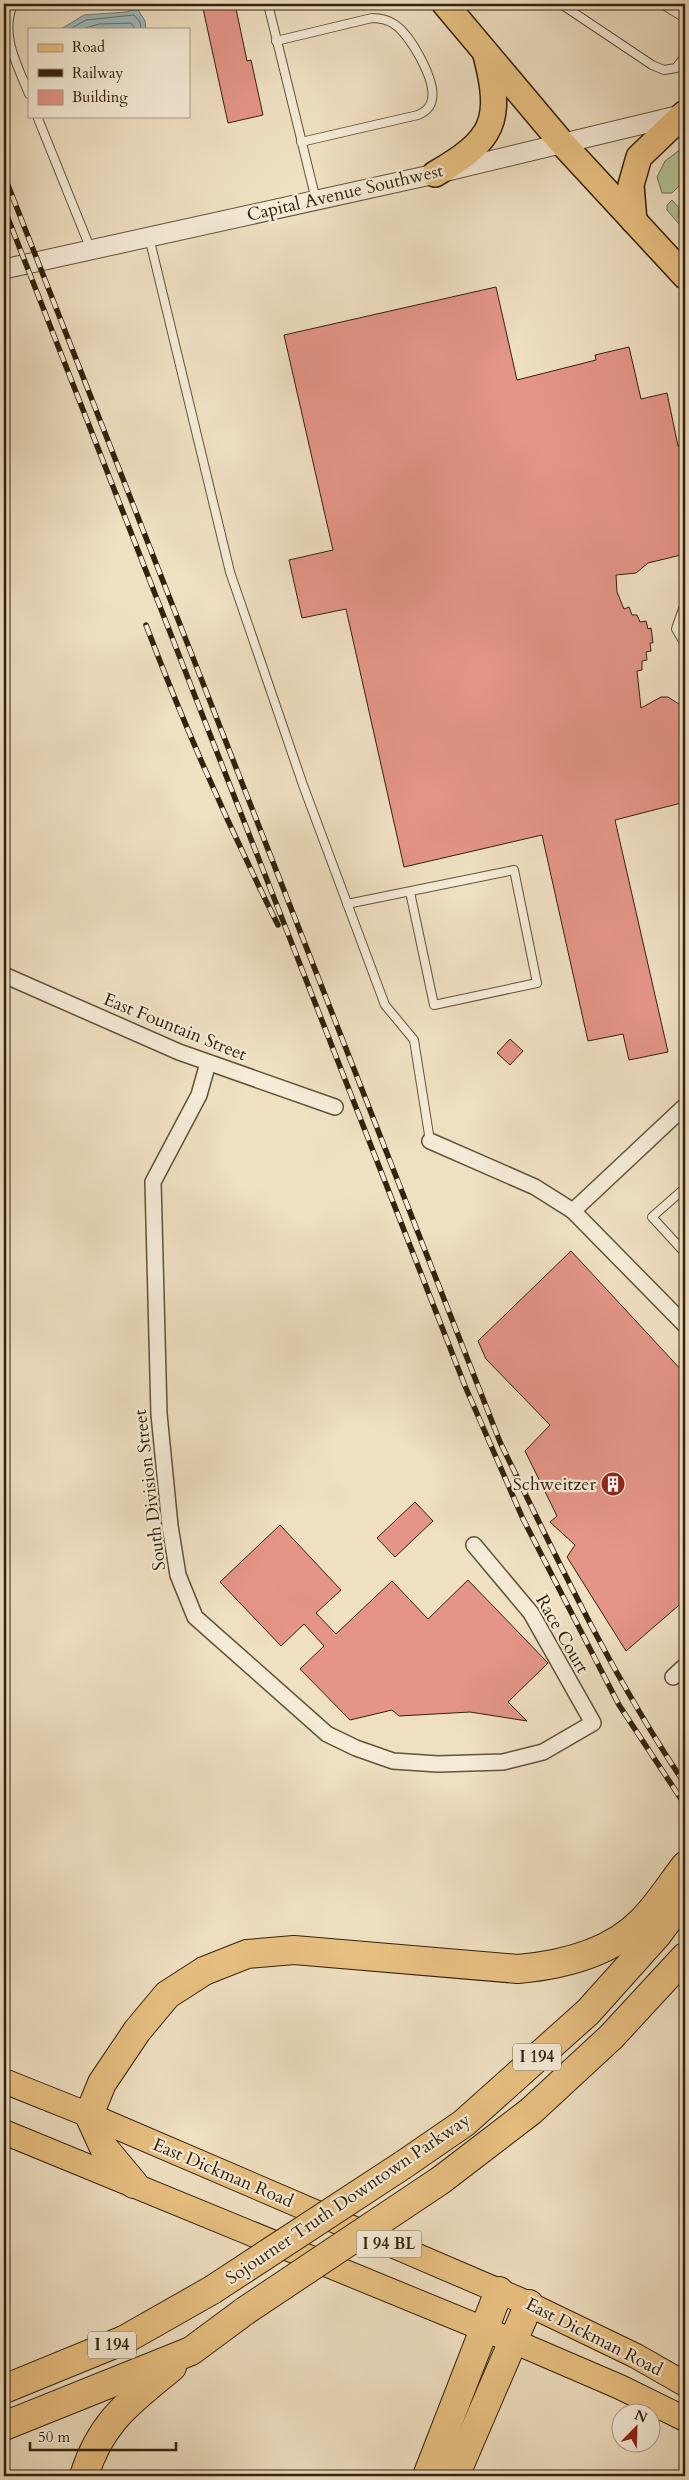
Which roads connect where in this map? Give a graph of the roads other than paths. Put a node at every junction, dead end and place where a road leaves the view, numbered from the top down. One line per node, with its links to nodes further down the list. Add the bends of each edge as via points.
1 (14, 4): 10 (lane, via 8,17 7,37)
2 (268, 4): 7 (lane)
3 (445, 4): 8 (highway)
4 (561, 4): 9 (lane, via 652,65 664,70 676,68)
5 (662, 4): 6 (lane)
6 (685, 18)
7 (276, 41): 13 (lane); 13 (lane, via 372,18 385,19 409,39 432,87 431,104 418,115)
8 (484, 50): 14 (highway); 15 (highway, via 495,106 489,128 478,145)
9 (685, 56)
10 (28, 91)
11 (685, 114): 14 (street, Capital Avenue Southwest); 17 (highway, via 639,157 631,185)
12 (38, 118): 19 (lane)
13 (301, 142): 16 (lane)
14 (562, 143): 15 (street, Capital Avenue Southwest); 17 (highway)
15 (435, 174): 16 (street, Capital Avenue Southwest)
16 (316, 200): 18 (street, Capital Avenue Southwest)
17 (634, 221): 21 (highway)
18 (149, 237): 19 (street, Capital Avenue Southwest); 25 (lane, via 230,572)
19 (90, 250): 20 (street, Capital Avenue Southwest)
20 (4, 268)
21 (682, 275)
22 (685, 603): 23 (lane, via 676,629)
23 (685, 644)
24 (410, 892): 24 (lane, via 514,870 538,983 434,1004); 25 (lane)
25 (347, 904): 30 (lane, via 385,1005 414,1040)
26 (4, 975): 27 (street, East Fountain Street)
27 (208, 1063): 29 (street, East Fountain Street); 38 (street, South Division Street, via 199,1095 153,1182 160,1432 178,1575 195,1617 328,1734 393,1761 438,1764 503,1762 543,1752)
28 (685, 1106): 32 (street)
29 (335, 1107)
30 (430, 1141): 32 (street, via 535,1187)
31 (685, 1188): 33 (lane, via 652,1217)
32 (573, 1211): 34 (street)
33 (685, 1253)
34 (685, 1325)
35 (474, 1545): 38 (street, Race Court, via 531,1613)
36 (685, 1666): 37 (street)
37 (673, 1677)
38 (593, 1723)
39 (685, 1866): 41 (highway)
40 (685, 1897): 41 (highway, Sojourner Truth Downtown Parkway / I 194)
41 (650, 1928): 44 (highway, via 628,1933 578,1959 554,1966 527,1968 428,1963 294,1950 247,1954 204,1971 167,1995 137,2031 102,2083); 53 (highway, Sojourner Truth Downtown Parkway / I 194, bridge, via 588,2012 464,2123 212,2290 124,2340)
42 (682, 1961): 51 (highway, Sojourner Truth Downtown Parkway / I 194, bridge, via 611,2037 532,2111 441,2180 245,2310)
43 (4, 2081): 44 (main road, East Dickman Road / I 94 BL)
44 (88, 2115): 46 (highway, via 104,2148); 47 (main road, East Dickman Road / I 94 BL)
45 (4, 2132): 46 (main road, East Dickman Road / I 94 BL)
46 (134, 2184): 49 (main road, East Dickman Road / I 94 BL)
47 (500, 2291): 48 (main road, East Dickman Road / I 94 BL); 49 (highway)
48 (529, 2304): 50 (highway); 52 (main road, East Dickman Road / I 94 BL, via 636,2356)
49 (483, 2330): 50 (main road, East Dickman Road / I 94 BL); 57 (highway)
50 (513, 2342): 54 (main road, East Dickman Road / I 94 BL); 58 (highway)
51 (191, 2351): 55 (highway, Sojourner Truth Downtown Parkway / I 194); 56 (highway, via 117,2412 99,2438)
52 (685, 2384)
53 (6, 2388)
54 (685, 2418)
55 (4, 2426)
56 (84, 2476)
57 (427, 2476)
58 (455, 2476)

